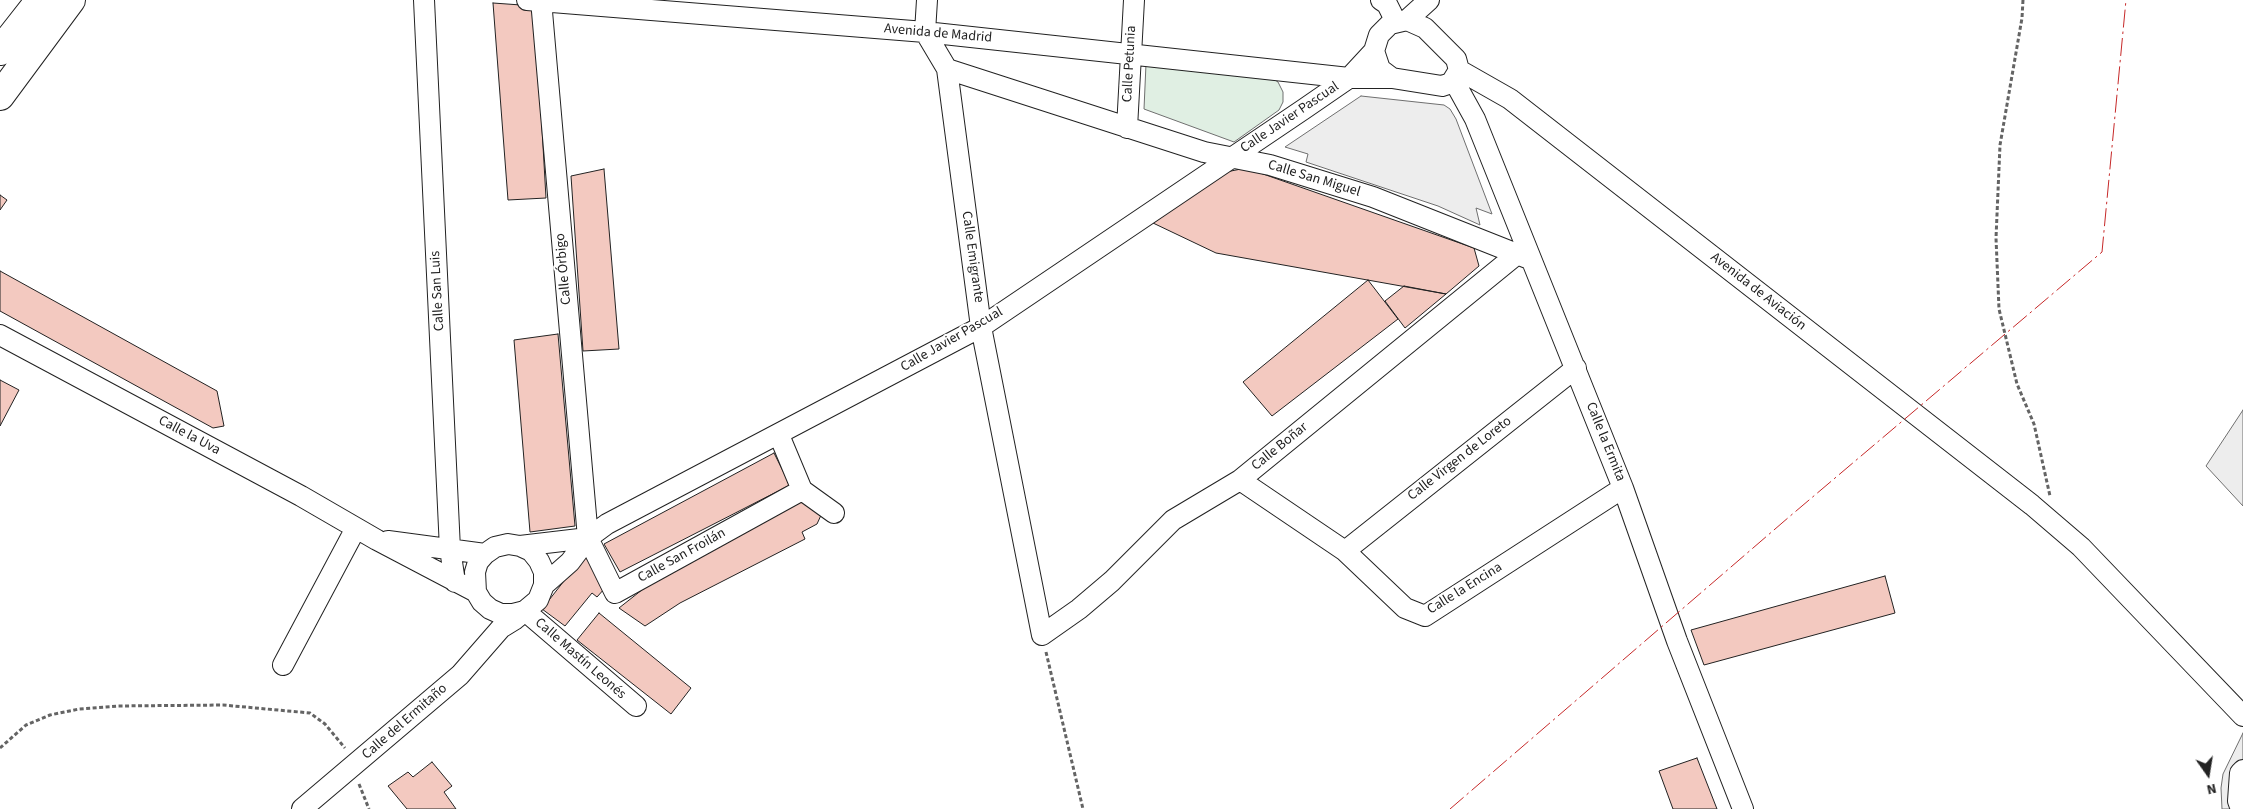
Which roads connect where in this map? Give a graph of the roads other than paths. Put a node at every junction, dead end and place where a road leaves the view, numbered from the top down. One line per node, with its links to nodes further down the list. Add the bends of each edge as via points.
1 (40, 0): 11 (highway)
2 (71, 0): 18 (highway)
3 (424, 0): 34 (street, Calle San Luis)
4 (537, 0): 10 (street, Avenida de Madrid); 31 (street, Calle Órbigo)
5 (927, 0): 10 (street)
6 (1134, 0): 13 (street, Calle Petunia)
7 (1381, 0): 9 (street)
8 (1429, 0): 9 (street)
9 (1409, 23): 12 (street, via 1384,28); 15 (street, Calle la Ermita, via 1456,58)
10 (925, 32): 13 (street, Avenida de Madrid); 14 (street, Calle Emigrante)
11 (0, 51)
12 (1374, 51): 16 (street, Calle Javier Pascual); 17 (street, via 1380,69)
13 (1131, 53): 16 (street, Avenida de Madrid); 19 (street, Calle Petunia)
14 (947, 69): 19 (street, Calle San Miguel); 22 (street, Calle Emigrante)
15 (1456, 76): 17 (street, Calle Javier Pascual, via 1442,86); 21 (street, Calle la Ermita, via 1475,119); 46 (street, Avenida de Aviación, via 1518,105 2032,505 2081,547)
16 (1348, 78): 17 (street, Calle Javier Pascual); 20 (street, Calle Javier Pascual)
17 (1392, 78)
18 (0, 96)
19 (1127, 128): 20 (street, Calle San Miguel)
20 (1231, 158): 21 (street, Calle San Miguel, via 1270,165 1373,197); 22 (street, Calle Javier Pascual)
21 (1524, 258): 24 (street, Calle la Ermita); 26 (street, Calle Boñar)
22 (981, 327): 25 (street, Calle Javier Pascual); 43 (street, Calle Emigrante)
23 (0, 335): 30 (street, Calle la Uva)
24 (1576, 368): 27 (street, Calle la Ermita); 35 (street, Calle Virgen de Loreto)
25 (778, 434): 28 (street); 31 (street, Calle Javier Pascual, via 607,524)
26 (1240, 480): 35 (street, Calle la Encina); 43 (street, Calle Boñar, via 1173,520 1080,609)
27 (1623, 488): 35 (street, Calle la Encina, via 1425,616 1405,608); 49 (street, Calle la Ermita, via 1677,641)
28 (802, 490): 29 (street); 31 (street, Calle San Froilán, via 615,592)
29 (834, 513)
30 (356, 528): 32 (street, Calle la Uva); 44 (street)
31 (588, 538): 33 (street, Calle Javier Pascual); 38 (street, Calle Javier Pascual, via 570,562)
32 (376, 540): 34 (street, Calle la Uva); 37 (street, Calle la Uva)
33 (520, 546): 36 (street, via 502,546); 38 (street, via 539,561 544,572)
34 (450, 549): 36 (street, Calle la Uva); 37 (street, Calle San Luis)
35 (1345, 551)
36 (485, 554): 39 (street, via 475,572)
37 (455, 582): 39 (street, Calle la Uva)
38 (544, 585): 41 (street, via 538,600)
39 (476, 592): 40 (street)
40 (490, 609): 41 (street, via 501,614); 42 (street)
41 (525, 611): 42 (street, Calle del Ermitaño); 45 (street, Calle Mastín Leonés)
42 (501, 628): 48 (street, Calle del Ermitaño, via 460,675)
43 (1042, 635)
44 (283, 664)
45 (636, 706)
46 (2242, 714)
47 (2243, 770): 50 (street, via 2239,792)
48 (302, 809)
49 (1743, 809)
50 (2241, 809)

